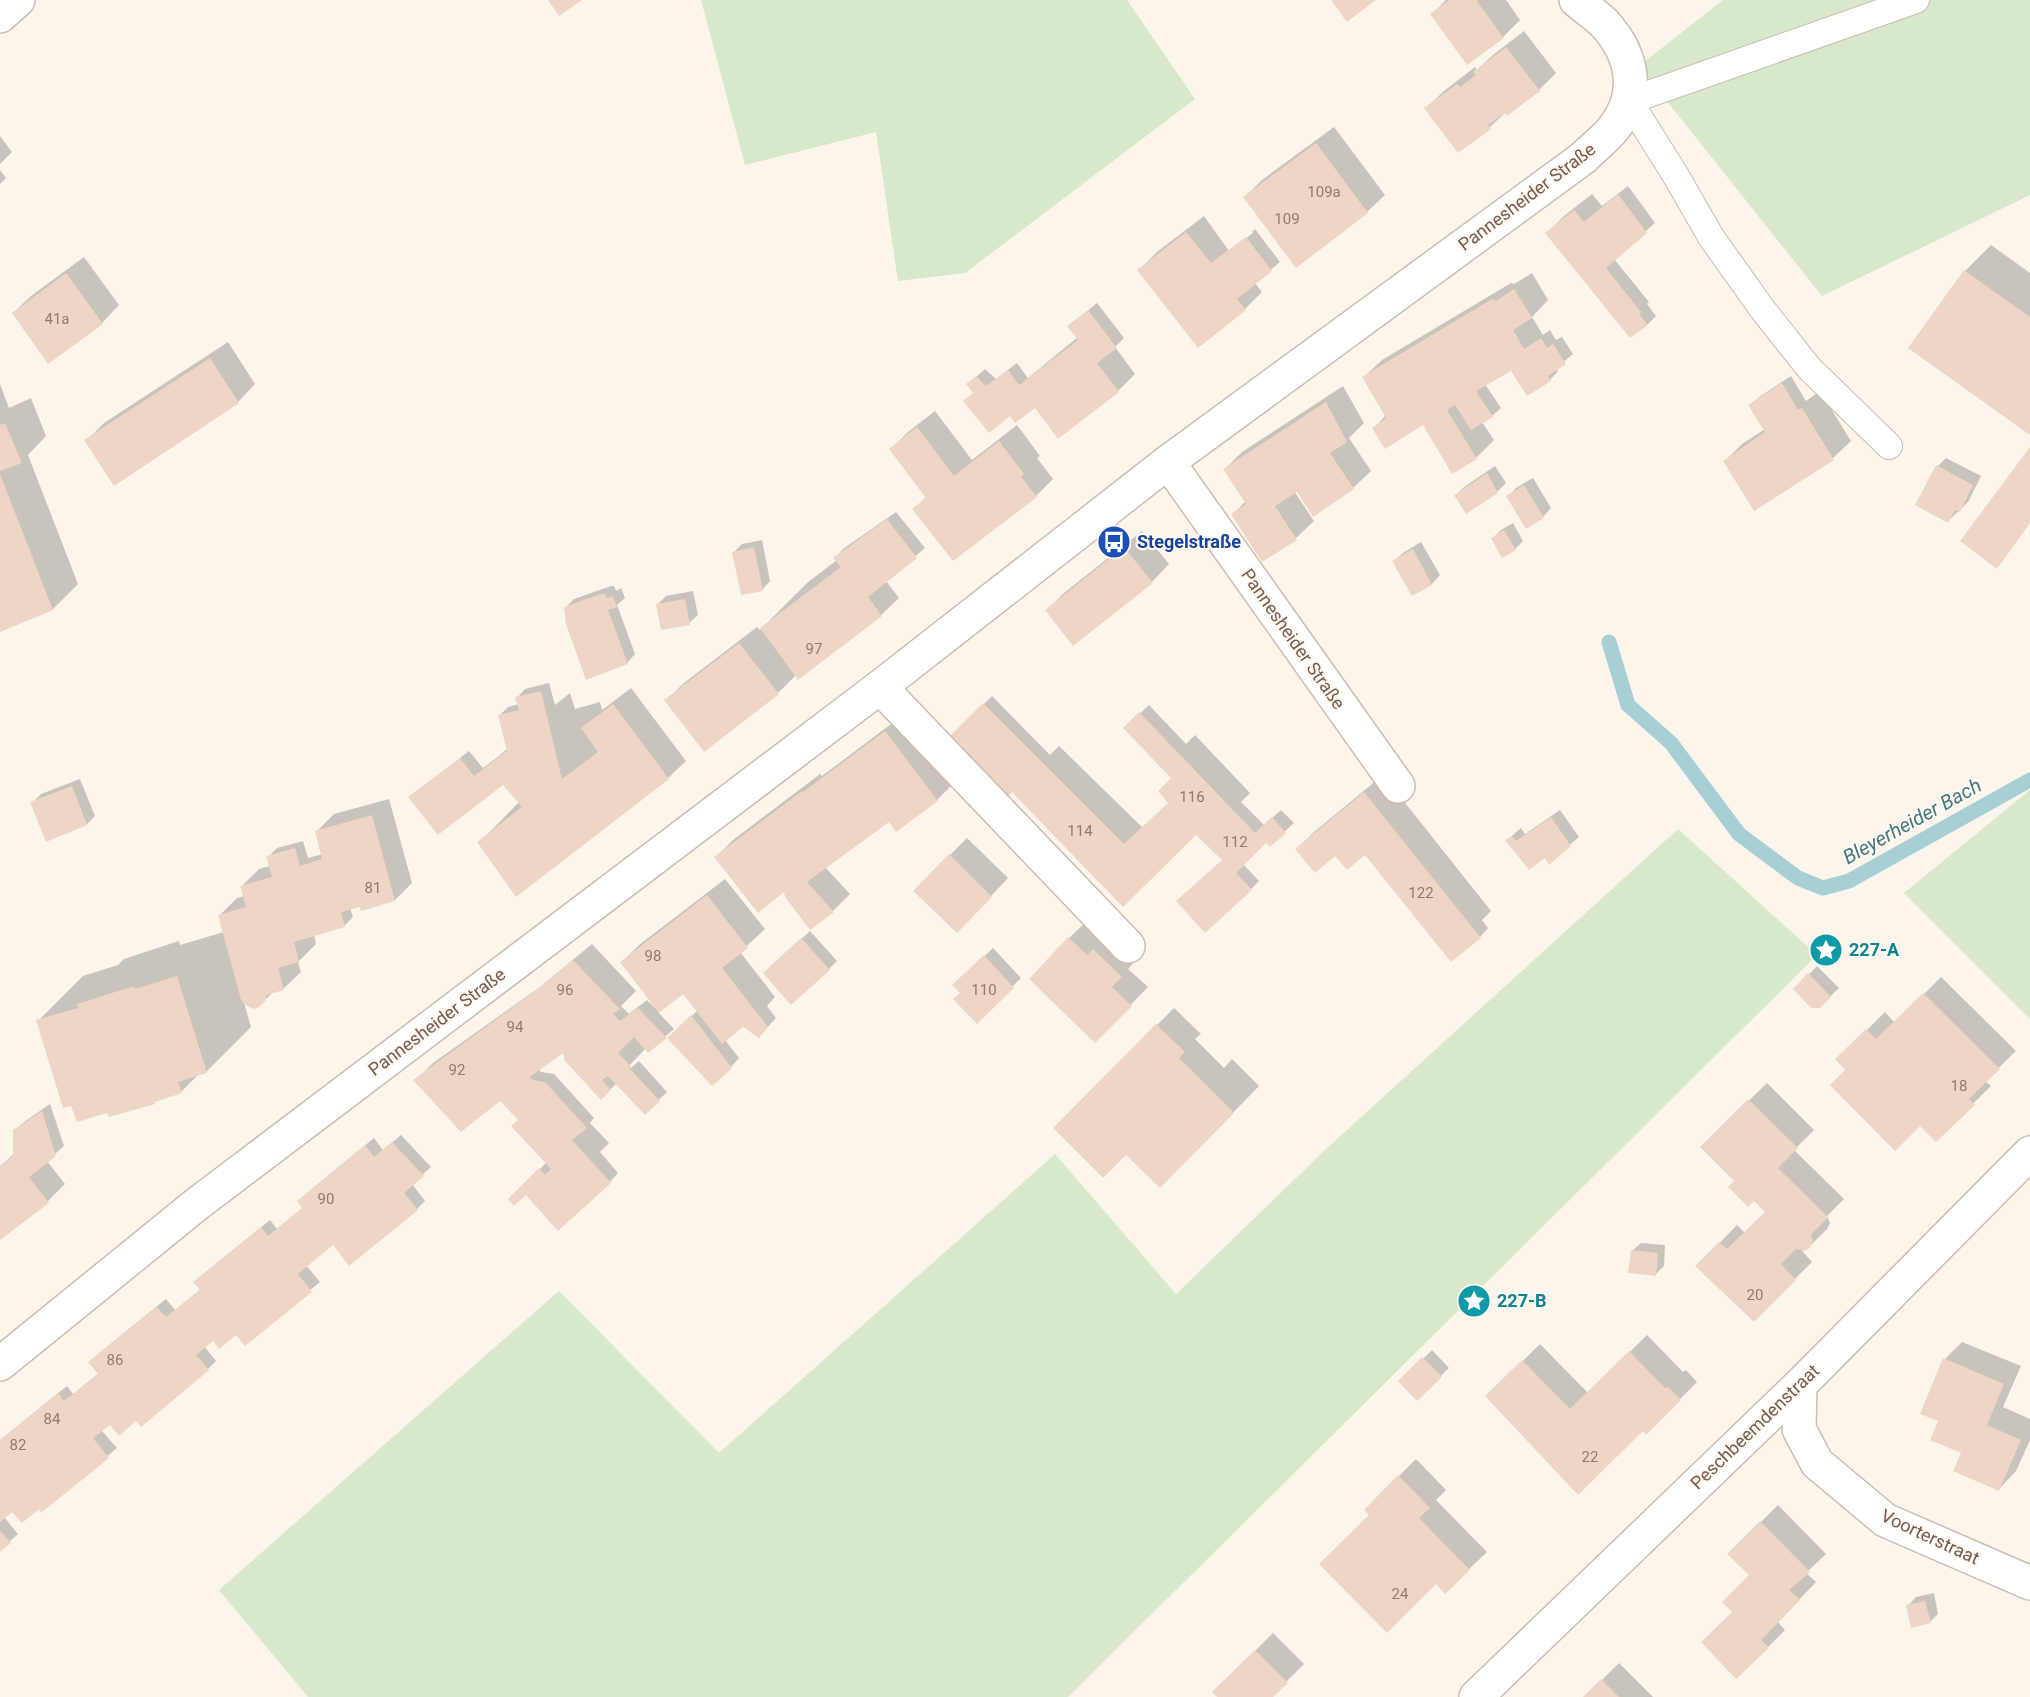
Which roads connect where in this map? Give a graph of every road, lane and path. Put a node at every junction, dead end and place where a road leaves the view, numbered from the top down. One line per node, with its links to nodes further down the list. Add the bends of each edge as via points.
1 (18, 0): 4 (street)
2 (1576, 0): 5 (street, via 1605,24 1622,49 1632,77)
3 (1916, 0): 5 (lane)
4 (0, 16)
5 (1629, 101): 6 (lane, via 1711,237 1763,310 1809,368); 7 (street, Pannesheider Straße, via 1614,128 1583,158)
6 (1889, 446)
7 (1168, 462): 8 (street, Pannesheider Straße); 9 (street, Pannesheider Straße)
8 (880, 687): 10 (street); 12 (street, Pannesheider Straße, via 197,1204)
9 (1398, 786)
10 (1128, 946)
11 (2030, 1153): 13 (street, Peschbeemdenstraat)
12 (0, 1364)
13 (1800, 1385): 14 (street, Voorterstraat, via 1799,1429 1817,1463 1886,1520); 15 (street, Peschbeemdenstraat)
14 (2030, 1583)
15 (1476, 1697)

